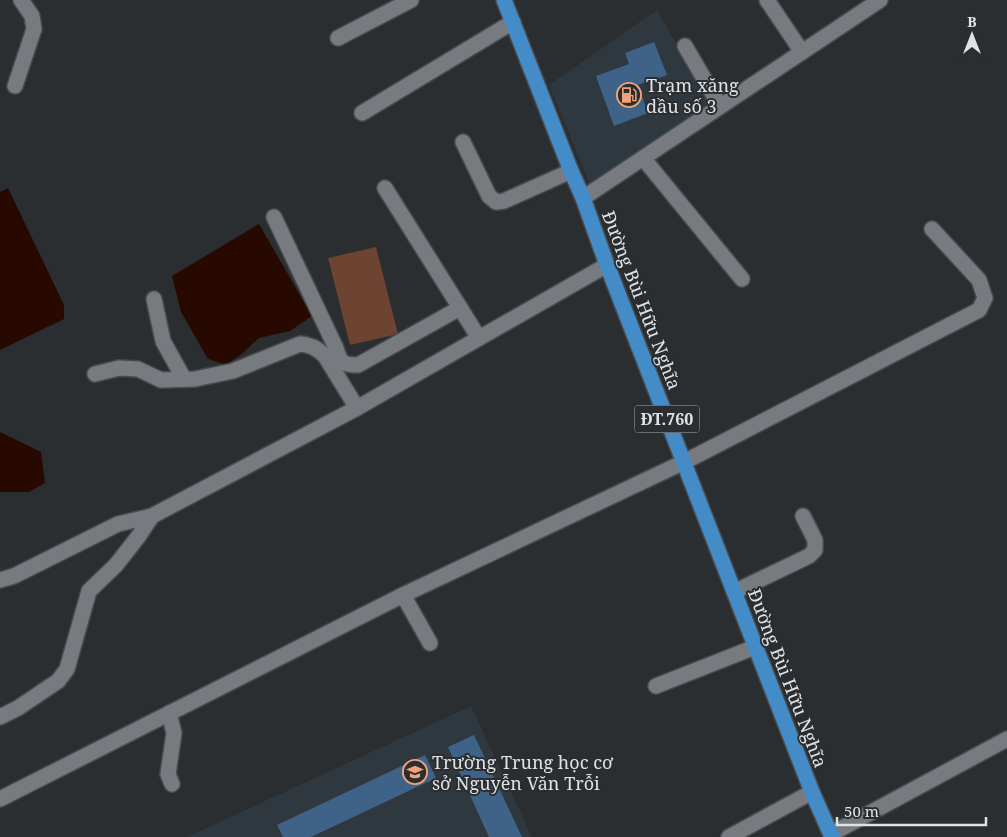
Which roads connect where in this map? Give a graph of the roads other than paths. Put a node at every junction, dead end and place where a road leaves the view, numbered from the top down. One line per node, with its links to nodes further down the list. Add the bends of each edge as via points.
1 (21, 0): 10 (street, via 32,16 34,30)
2 (411, 0): 7 (street)
3 (768, 0): 9 (street)
4 (880, 0): 9 (street)
5 (507, 1): 6 (main road, Đường Bùi Hữu Nghĩa / ĐT.760)
6 (513, 22): 12 (street); 15 (main road, Đường Bùi Hữu Nghĩa / ĐT.760)
7 (338, 38)
8 (685, 46): 11 (street)
9 (802, 52): 11 (street)
10 (15, 86)
11 (720, 106): 14 (street)
12 (362, 113)
13 (463, 142): 15 (street, via 489,196 496,202)
14 (643, 158): 17 (street); 21 (street)
15 (571, 171): 17 (main road, Đường Bùi Hữu Nghĩa / ĐT.760)
16 (385, 188): 23 (street)
17 (583, 198): 20 (main road, Đường Bùi Hữu Nghĩa / ĐT.760)
18 (274, 217): 23 (street, via 341,362 347,366 358,366)
19 (932, 230): 28 (street, via 978,280 985,298 978,310)
20 (607, 265): 24 (street); 28 (main road, Đường Bùi Hữu Nghĩa / ĐT.760)
21 (742, 279)
22 (154, 299): 26 (street, via 163,342)
23 (460, 308): 24 (street)
24 (479, 338): 27 (street)
25 (95, 374): 26 (street, via 119,368 138,369 161,380)
26 (184, 379): 27 (street, via 233,371 300,344 309,344 319,349)
27 (357, 408): 29 (street)
28 (684, 462): 32 (main road, Đường Bùi Hữu Nghĩa / ĐT.760); 33 (street)
29 (152, 516): 31 (street, via 118,524); 38 (street, via 121,558 89,591 67,669 58,681)
30 (803, 516): 32 (street, via 815,540 815,550 809,556)
31 (0, 580)
32 (734, 592): 35 (main road, Đường Bùi Hữu Nghĩa / ĐT.760)
33 (403, 595): 34 (street); 37 (street)
34 (430, 643)
35 (755, 647): 36 (street); 41 (main road, Đường Bùi Hữu Nghĩa / ĐT.760)
36 (656, 686)
37 (169, 713): 40 (street, via 174,733 168,774); 42 (street)
38 (0, 717)
39 (1007, 739): 43 (street)
40 (172, 784)
41 (812, 792): 43 (main road, Đường Bùi Hữu Nghĩa / ĐT.760); 44 (street)
42 (0, 799)
43 (832, 836)
44 (729, 837)

